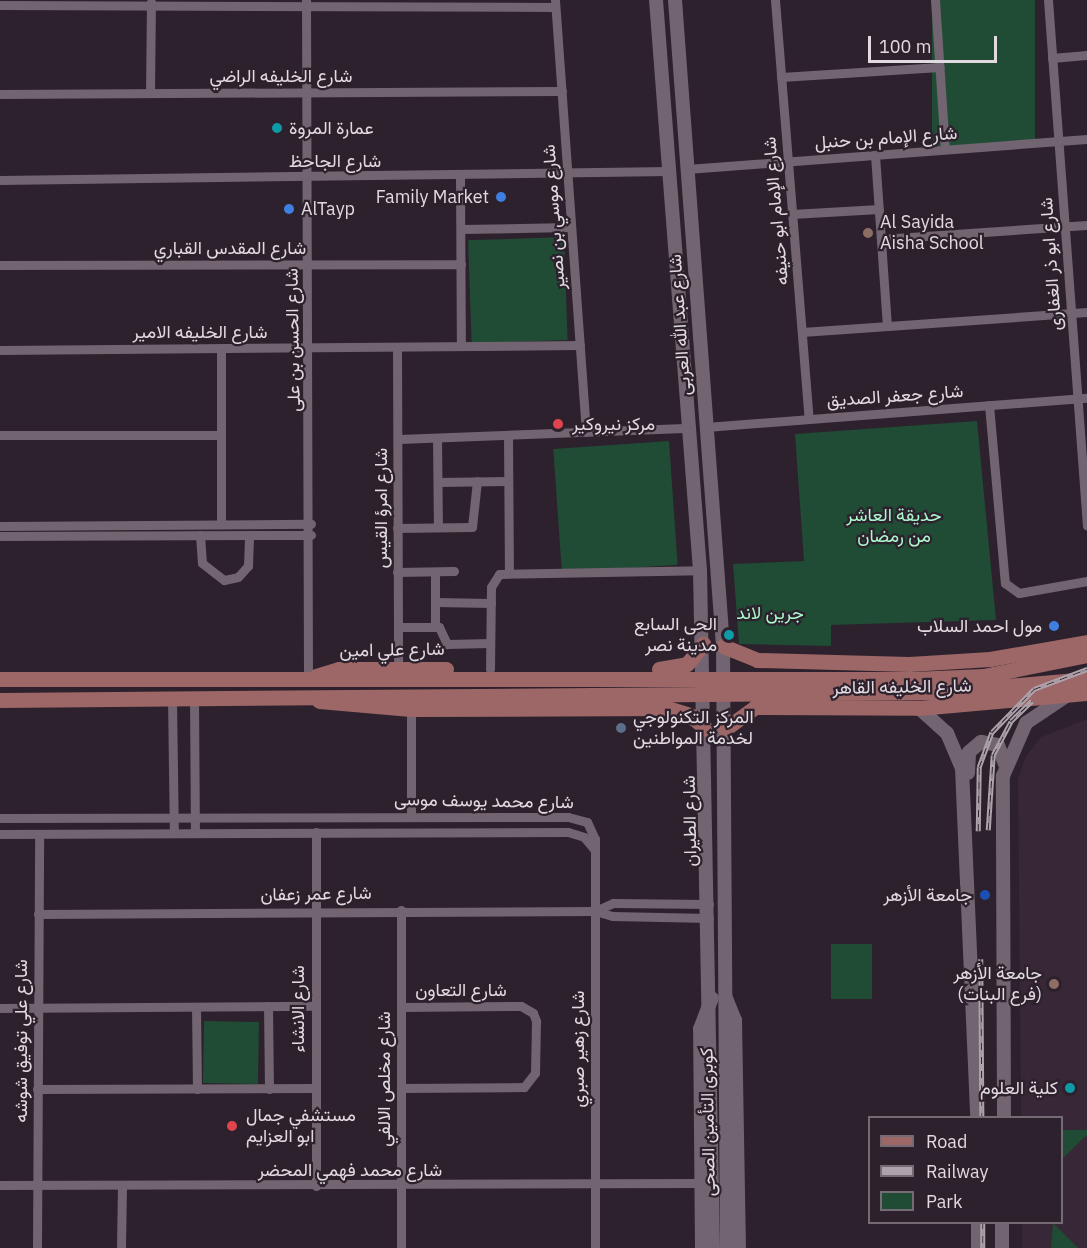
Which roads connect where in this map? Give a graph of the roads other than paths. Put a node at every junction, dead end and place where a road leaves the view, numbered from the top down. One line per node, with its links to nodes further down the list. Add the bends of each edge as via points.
1 (656, 0): 12 (main road, شارع عبد الله العربى)
2 (675, 0): 11 (main road, شارع عبد الله العربى)
3 (775, 0): 18 (street, شارع الإمام ابو حنيفه)
4 (935, 0): 15 (street)
5 (1048, 0): 14 (street, شارع ابو ذر الغفارى)
6 (151, 3): 7 (street); 10 (street); 20 (street)
7 (306, 3): 8 (street); 21 (street, شارع الحسن بن على)
8 (463, 4): 9 (street)
9 (555, 4): 19 (street, شارع موسي بن نصير)
10 (0, 5)
11 (677, 32): 12 (main road); 16 (main road, شارع عبد الله العربى)
12 (659, 34): 17 (main road, شارع عبد الله العربى)
13 (1087, 55): 14 (street)
14 (1052, 58): 24 (street, شارع ابو ذر الغفارى)
15 (940, 67): 18 (street); 25 (street)
16 (680, 69): 17 (main road); 28 (main road, شارع عبد الله العربى)
17 (661, 70): 29 (main road, شارع عبد الله العربى)
18 (781, 77): 27 (street, شارع الإمام ابو حنيفه)
19 (562, 91): 21 (street, شارع الخليفه الراضي); 30 (street, شارع موسي بن نصير)
20 (150, 93): 21 (street, شارع الخليفه الراضي); 22 (street, شارع الخليفه الراضي)
21 (307, 93): 31 (street, شارع الحسن بن على)
22 (0, 94)
23 (1087, 139): 24 (street, شارع الإمام بن حنبل)
24 (1058, 141): 25 (street, شارع الإمام بن حنبل); 38 (street, شارع ابو ذر الغفارى)
25 (945, 149): 26 (street, شارع الإمام بن حنبل)
26 (875, 155): 27 (street, شارع الإمام بن حنبل); 34 (street)
27 (788, 162): 28 (street, شارع الإمام بن حنبل); 35 (street, شارع الإمام ابو حنيفه)
28 (687, 169): 57 (main road, شارع عبد الله العربى)
29 (669, 171): 30 (street, شارع الجاحظ); 58 (main road, شارع عبد الله العربى)
30 (567, 175): 32 (street, شارع الجاحظ); 37 (street, شارع موسي بن نصير)
31 (308, 177): 32 (street, شارع الجاحظ); 33 (street, شارع الجاحظ); 43 (street, شارع الحسن بن على)
32 (460, 177): 39 (street)
33 (0, 180)
34 (879, 209): 35 (street); 40 (street)
35 (792, 214): 47 (street, شارع الإمام ابو حنيفه)
36 (1087, 225): 38 (street)
37 (571, 227): 39 (street); 48 (street, شارع موسي بن نصير)
38 (1065, 227): 40 (street); 45 (street, شارع ابو ذر الغفارى)
39 (460, 229): 41 (street)
40 (881, 239): 46 (street)
41 (461, 264): 43 (street, شارع المقدس القباري); 49 (street)
42 (0, 265): 43 (street, شارع المقدس القباري)
43 (309, 265): 52 (street, شارع الحسن بن على)
44 (1087, 312): 45 (street)
45 (1071, 313): 46 (street); 54 (street, شارع ابو ذر الغفارى)
46 (887, 326): 47 (street)
47 (802, 332): 56 (street, شارع الإمام ابو حنيفه)
48 (580, 345): 49 (street, شارع الخليفه الامير); 59 (street, شارع موسي بن نصير)
49 (461, 346): 50 (street, شارع الخليفه الامير)
50 (397, 347): 52 (street, شارع الخليفه الامير); 64 (street, شارع امرؤ القيس)
51 (221, 348): 52 (street, شارع الخليفه الامير); 53 (street, شارع الخليفه الامير); 61 (street)
52 (309, 348): 71 (street, شارع الحسن بن على)
53 (0, 350)
54 (1082, 398): 55 (street, شارع جعفر الصديق); 68 (street, شارع ابو ذر الغفارى)
55 (988, 405): 56 (street, شارع جعفر الصديق); 86 (street, via 999,564 1011,591)
56 (809, 419): 57 (street, شارع جعفر الصديق)
57 (706, 427): 94 (main road, شارع عبد الله العربى)
58 (691, 428): 59 (street); 81 (main road, شارع عبد الله العربى)
59 (586, 432): 62 (street)
60 (0, 435): 61 (street)
61 (221, 435): 69 (street)
62 (508, 435): 63 (street); 65 (street)
63 (437, 438): 64 (street); 66 (street)
64 (399, 439): 75 (street, شارع امرؤ القيس)
65 (508, 481): 67 (street); 85 (street)
66 (438, 482): 67 (street); 74 (street)
67 (477, 482): 74 (street, via 475,525)
68 (1086, 485): 73 (street, شارع ابو ذر الغفارى)
69 (221, 524): 70 (street); 72 (street)
70 (284, 524): 71 (street); 79 (street, via 288,528)
71 (311, 524): 76 (street, شارع الحسن بن على)
72 (0, 526)
73 (1087, 526)
74 (438, 527): 75 (street)
75 (397, 528): 83 (street, شارع امرؤ القيس)
76 (311, 534): 79 (street); 102 (street, شارع الحسن بن على)
77 (200, 535): 78 (street); 78 (street, via 202,563 224,580 238,577 248,566); 80 (street)
78 (249, 535): 79 (street)
79 (284, 535)
80 (0, 536)
81 (700, 570): 85 (street); 93 (main road, شارع عبد الله العربى)
82 (454, 571): 84 (street)
83 (398, 572): 84 (street); 89 (street, شارع امرؤ القيس)
84 (435, 572): 87 (street)
85 (510, 573): 88 (street, via 495,577)
86 (1087, 580)
87 (435, 602): 88 (street); 90 (street)
88 (490, 603): 92 (street)
89 (398, 627): 90 (street); 97 (street, شارع امرؤ القيس)
90 (435, 627): 92 (street, via 447,644)
91 (1087, 642): 96 (main road, via 966,662)
92 (490, 644): 98 (street)
93 (703, 644): 94 (main road, via 710,650); 99 (main road, شارع علي امين, via 682,666); 115 (main road, شارع الطيران)
94 (723, 646): 96 (main road, via 749,659); 116 (main road, شارع الطيران)
95 (1087, 655): 103 (main road, via 961,678)
96 (800, 662): 112 (main road, via 785,683)
97 (398, 669): 98 (main road, شارع علي امين); 102 (main road, شارع علي امين, via 339,669)
98 (490, 669): 99 (main road, شارع علي امين)
99 (642, 669): 111 (main road, via 647,684)
100 (0, 679): 102 (main road, شارع علي امين)
101 (1087, 679): 103 (main road, via 971,692)
102 (308, 680): 104 (main road)
103 (807, 684): 104 (main road)
104 (592, 685): 107 (main road)
105 (1087, 693): 106 (main road, شارع الخليفه القاهر)
106 (1066, 696): 113 (main road, شارع الخليفه القاهر); 117 (main road, via 1026,723)
107 (312, 697): 109 (main road); 114 (main road, via 340,706)
108 (172, 698): 109 (main road); 110 (main road); 119 (street)
109 (194, 698): 120 (street)
110 (0, 700)
111 (638, 707): 114 (main road); 115 (main road, via 678,710)
112 (790, 707): 113 (main road, شارع الخليفه القاهر); 116 (main road, شارع الخليفه القاهر, via 750,708)
113 (919, 708): 118 (main road, via 956,750)
114 (411, 709): 121 (street)
115 (706, 724): 116 (main road, via 716,711); 134 (main road, شارع الطيران)
116 (725, 724): 136 (main road, شارع الطيران)
117 (1005, 766): 118 (main road, via 998,745 986,741 974,746 968,756); 149 (main road)
118 (965, 798): 148 (main road)
119 (173, 816): 120 (street, شارع محمد يوسف موسى); 123 (street, شارع محمد يوسف موسى); 126 (street)
120 (195, 816): 121 (street, شارع محمد يوسف موسى); 127 (street)
121 (411, 816): 122 (street, شارع محمد يوسف موسى)
122 (568, 817): 125 (street); 130 (street, شارع محمد يوسف موسى, via 592,827)
123 (0, 818)
124 (316, 832): 125 (street, شارع محمد يوسف موسى); 127 (street, شارع محمد يوسف موسى); 131 (street, شارع الانشاء)
125 (568, 832): 130 (street, شارع محمد يوسف موسى, via 584,837)
126 (174, 833): 127 (street, شارع محمد يوسف موسى); 129 (street, شارع محمد يوسف موسى)
127 (195, 833)
128 (0, 834): 129 (street, شارع محمد يوسف موسى)
129 (39, 834): 135 (street, شارع علي توفيق شوشه)
130 (594, 850): 133 (street, شارع زهير صبري)
131 (315, 910): 132 (street, شارع عمر زعفان); 135 (street, شارع عمر زعفان); 138 (street, شارع الانشاء)
132 (401, 910): 133 (street, شارع عمر زعفان); 140 (street, شارع مخلص الالفي)
133 (595, 911): 134 (street, شارع عمر زعفان, via 612,916); 134 (street, شارع عمر زعفان, via 613,903); 151 (street, شارع زهير صبري)
134 (709, 911): 136 (main road, شارع الطيران)
135 (38, 914): 142 (street, شارع علي توفيق شوشه)
136 (718, 997): 150 (main road, via 700,1020); 164 (main road, كوبرى التأمين الصحى); 165 (main road, كوبرى التأمين الصحى); 166 (main road, via 735,1020)
137 (268, 1006): 138 (street); 139 (street); 147 (street)
138 (314, 1006): 143 (street, شارع الانشاء)
139 (196, 1007): 142 (street); 146 (street)
140 (401, 1007): 144 (street, شارع مخلص الالفي); 144 (street, شارع التعاون, via 521,1006 536,1021 535,1073 524,1088)
141 (0, 1008): 142 (street)
142 (38, 1008): 145 (street, شارع علي توفيق شوشه)
143 (315, 1088): 147 (street); 155 (street, شارع الانشاء)
144 (401, 1088): 156 (street, شارع مخلص الالفي)
145 (38, 1089): 146 (street); 153 (street, شارع علي توفيق شوشه)
146 (197, 1089): 147 (street)
147 (269, 1089)
148 (976, 1116)
149 (1004, 1116)
150 (701, 1182): 151 (street, شارع محمد فهمي المحضر); 163 (main road)
151 (595, 1184): 156 (street, شارع محمد فهمي المحضر); 162 (street, شارع زهير صبري)
152 (0, 1185): 153 (street, شارع محمد فهمي المحضر)
153 (37, 1185): 154 (street, شارع محمد فهمي المحضر); 159 (street, شارع علي توفيق شوشه)
154 (122, 1185): 155 (street, شارع محمد فهمي المحضر); 160 (street)
155 (316, 1186): 156 (street, شارع محمد فهمي المحضر)
156 (401, 1187): 161 (street, شارع مخلص الالفي)
157 (978, 1224): 167 (main road)
158 (1002, 1224): 168 (main road)
159 (37, 1248)
160 (120, 1248)
161 (401, 1248)
162 (595, 1248)
163 (702, 1248)
164 (713, 1248)
165 (727, 1248)
166 (739, 1248)
167 (978, 1248)
168 (1002, 1248)

